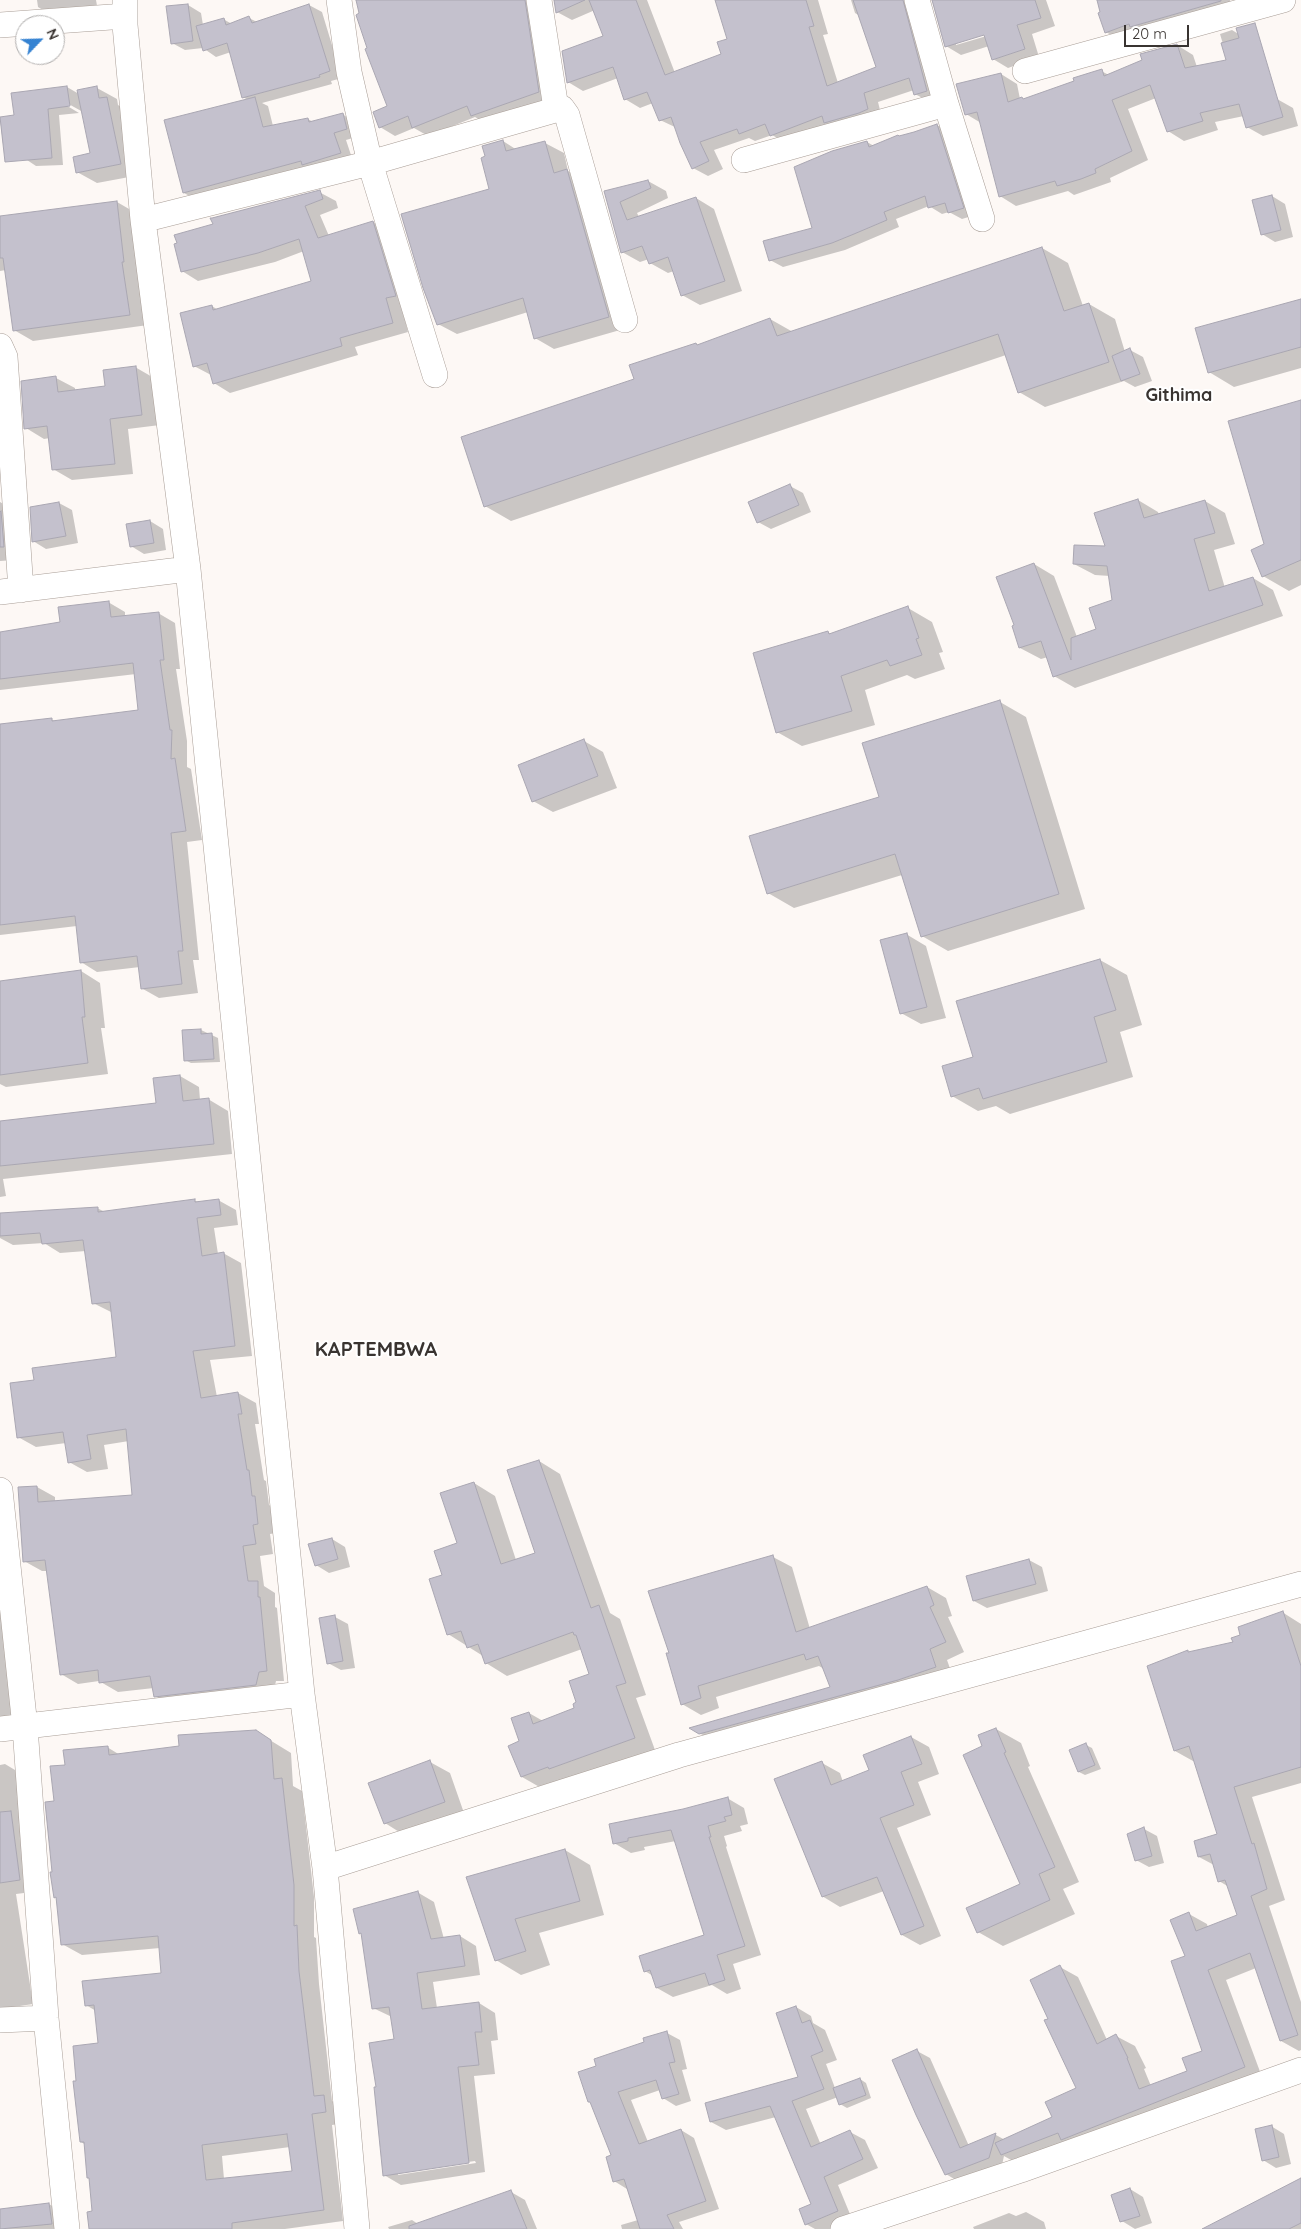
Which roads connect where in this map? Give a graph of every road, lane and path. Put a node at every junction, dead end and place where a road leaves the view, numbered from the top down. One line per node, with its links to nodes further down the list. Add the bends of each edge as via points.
1 (339, 0): 12 (street, via 349,72)
2 (539, 0): 10 (street)
3 (917, 0): 9 (street)
4 (1283, 0): 5 (street)
5 (1241, 5): 8 (street)
6 (125, 8): 7 (street); 14 (street)
7 (0, 25)
8 (1025, 71)
9 (946, 104): 11 (street); 13 (street)
10 (556, 108): 12 (street); 15 (street, via 562,108 567,115)
11 (744, 160)
12 (370, 163): 14 (street); 17 (street)
13 (982, 219)
14 (143, 220): 18 (street)
15 (626, 320)
16 (0, 346): 19 (street, via 6,357)
17 (435, 375)
18 (188, 569): 19 (street); 22 (street)
19 (11, 591)
20 (0, 1490): 23 (street)
21 (1301, 1584): 25 (street, via 679,1755)
22 (302, 1694): 23 (street); 25 (street)
23 (25, 1727): 24 (street); 26 (street)
24 (0, 1730)
25 (325, 1868): 30 (street)
26 (46, 2018): 27 (street); 29 (street)
27 (0, 2020)
28 (1301, 2070): 31 (street, via 1021,2170)
29 (67, 2229)
30 (357, 2229)
31 (843, 2229)

